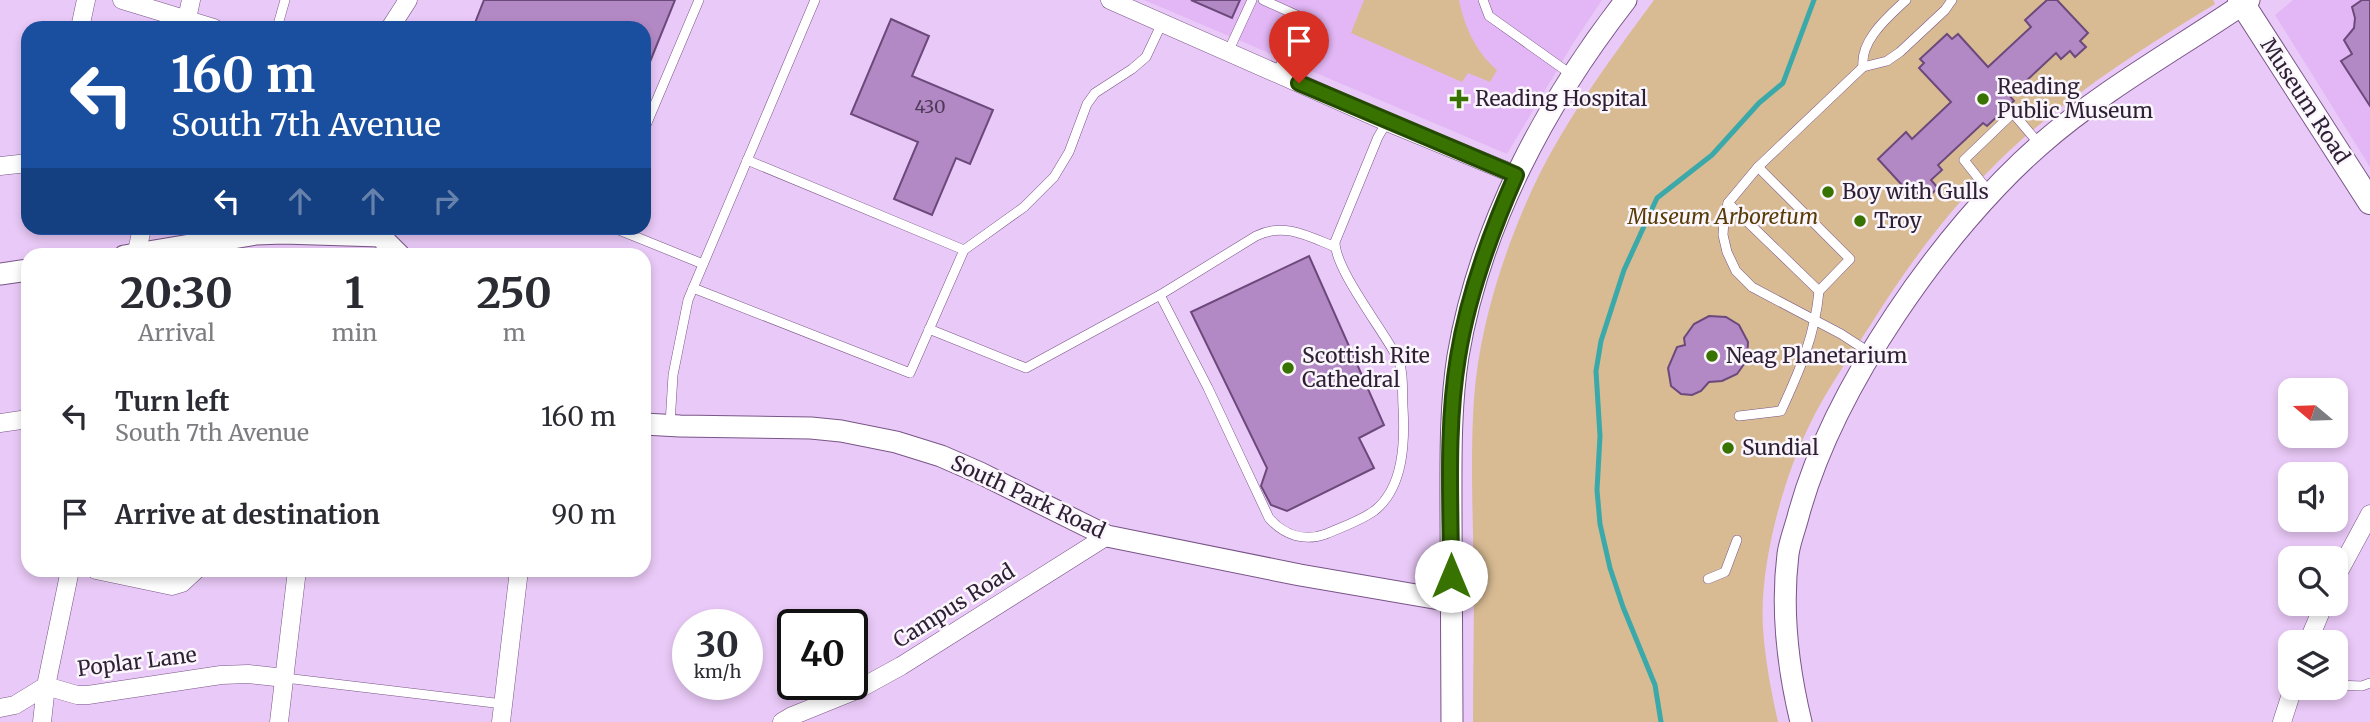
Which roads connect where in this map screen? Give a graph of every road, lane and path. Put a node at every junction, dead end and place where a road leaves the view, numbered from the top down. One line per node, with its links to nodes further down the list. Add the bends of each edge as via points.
1 (86, 0): 16 (street)
2 (122, 0): 17 (street)
3 (191, 0): 18 (street)
4 (285, 0): 19 (lane)
5 (408, 0): 20 (street)
6 (699, 0): 26 (lane)
7 (815, 0): 29 (lane)
8 (1110, 0): 21 (street)
9 (1252, 0): 22 (lane)
10 (1263, 0): 24 (lane, via 1301,17)
11 (1483, 0): 25 (lane, via 1489,16)
12 (1626, 0): 25 (street)
13 (1906, 0): 23 (lane, via 1867,44)
14 (1952, 0): 23 (lane, via 1900,52)
15 (2244, 2): 28 (street); 35 (main road, Museum Road)
16 (81, 21)
17 (178, 21)
18 (187, 21)
19 (278, 21)
20 (394, 21)
21 (1162, 23): 22 (street); 41 (lane, via 1146,57 1095,93 1087,104 1054,177 1024,206)
22 (1228, 52): 24 (street)
23 (1863, 67): 32 (lane)
24 (1277, 73): 27 (street)
25 (1573, 76): 33 (street)
26 (651, 113)
27 (1387, 122): 33 (street); 39 (lane)
28 (2040, 145): 34 (street); 34 (lane, via 2013,113 1964,160)
29 (747, 160): 41 (lane); 42 (lane)
30 (21, 164): 31 (street)
31 (0, 166)
32 (1758, 167): 36 (lane); 46 (lane, via 1850,259)
33 (1516, 175): 66 (street, via 1477,273 1458,358 1451,428)
34 (1990, 193): 50 (street, via 1952,238)
35 (2370, 202)
36 (1728, 203): 46 (lane); 48 (lane, via 1723,235 1736,271 1752,287)
37 (250, 235): 40 (street)
38 (631, 235): 42 (lane)
39 (1335, 247): 47 (lane, via 1293,230 1272,230); 47 (lane, via 1399,362 1402,452 1397,479 1376,510 1322,535 1309,538 1287,533 1269,518)
40 (173, 248)
41 (964, 250): 49 (lane)
42 (702, 264): 45 (lane)
43 (21, 271): 44 (street)
44 (0, 274)
45 (693, 288): 49 (lane, via 910,373); 55 (lane, via 676,356)
46 (1819, 290): 48 (lane)
47 (1160, 295): 49 (lane, via 1026,368)
48 (1816, 321): 50 (lane); 51 (lane, via 1781,411)
49 (929, 329)
50 (1872, 354): 78 (street, via 1827,433 1788,553 1787,633)
51 (1740, 416)
52 (21, 420): 53 (street)
53 (0, 422)
54 (651, 425): 55 (street, South Park Road)
55 (669, 426): 57 (street, South Park Road, via 811,428 896,442 980,473)
56 (2370, 514): 59 (street)
57 (1107, 536): 66 (street, South Park Road); 76 (street, Campus Road, via 901,666)
58 (1737, 540): 65 (lane, via 1725,572)
59 (2348, 555)
60 (69, 577): 70 (street)
61 (129, 577): 62 (street, via 172,586)
62 (189, 577)
63 (296, 577): 67 (street)
64 (518, 577): 73 (street)
65 (1708, 579)
66 (1451, 601): 77 (street)
67 (285, 678): 70 (street, Poplar Lane, via 221,674 88,695); 73 (lane); 75 (street)
68 (2370, 683): 69 (lane)
69 (2348, 685)
70 (46, 686): 72 (street, via 15,705); 74 (street)
71 (2289, 700): 79 (street)
72 (0, 708)
73 (502, 713)
74 (43, 722)
75 (279, 722)
76 (782, 722)
77 (1452, 722)
78 (1801, 722)
79 (2282, 722)

